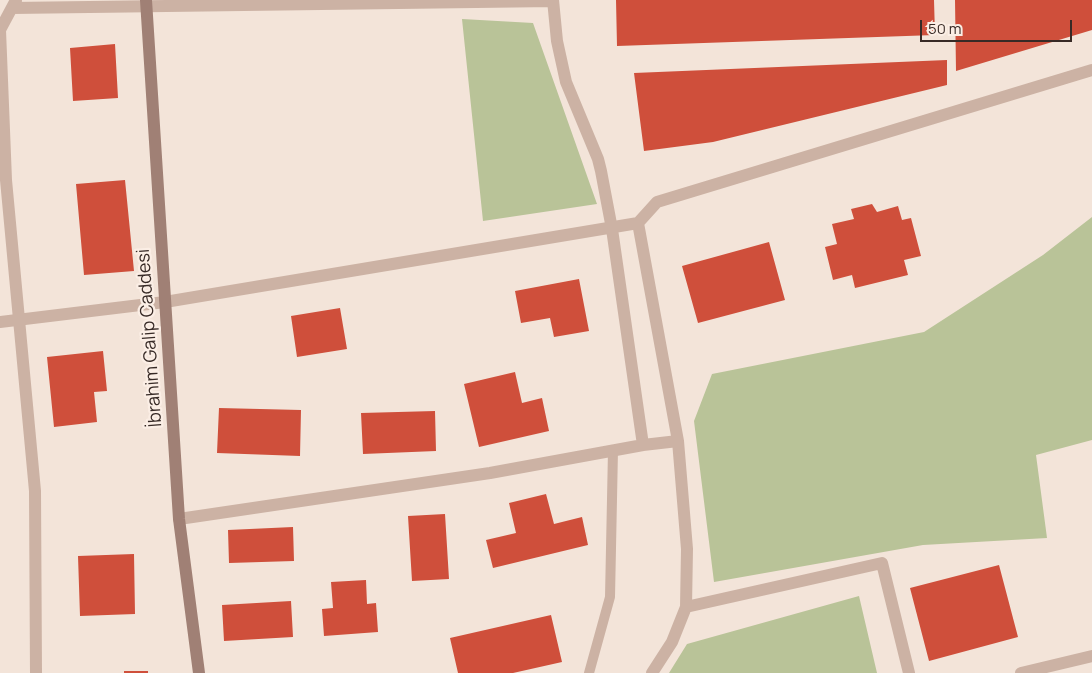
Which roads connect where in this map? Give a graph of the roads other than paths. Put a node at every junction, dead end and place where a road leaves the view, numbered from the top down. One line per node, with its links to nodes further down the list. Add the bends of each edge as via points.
1 (553, 0): 2 (street); 7 (street, via 566,82 598,159)
2 (300, 2): 4 (street)
3 (14, 4): 4 (street); 9 (street, via 0,30 6,180)
4 (146, 4): 8 (street, İbrahim Galip Caddesi)
5 (1092, 70): 6 (street, via 656,202)
6 (638, 223): 7 (street); 11 (street)
7 (612, 228): 8 (street); 12 (street)
8 (165, 302): 9 (street); 14 (street, İbrahim Galip Caddesi)
9 (19, 320): 10 (street); 18 (street, via 35,491)
10 (0, 322)
11 (678, 441): 12 (street); 15 (street, via 687,549)
12 (643, 445): 13 (street)
13 (613, 450): 14 (street, via 349,496); 20 (lane, via 610,597)
14 (179, 519): 19 (street, İbrahim Galip Caddesi)
15 (686, 607): 21 (street, via 672,642); 22 (street, via 882,563)
16 (1092, 656): 17 (street)
17 (1062, 668): 23 (street)
18 (36, 673)
19 (199, 673)
20 (589, 673)
21 (652, 673)
22 (909, 673)
23 (1021, 673)

